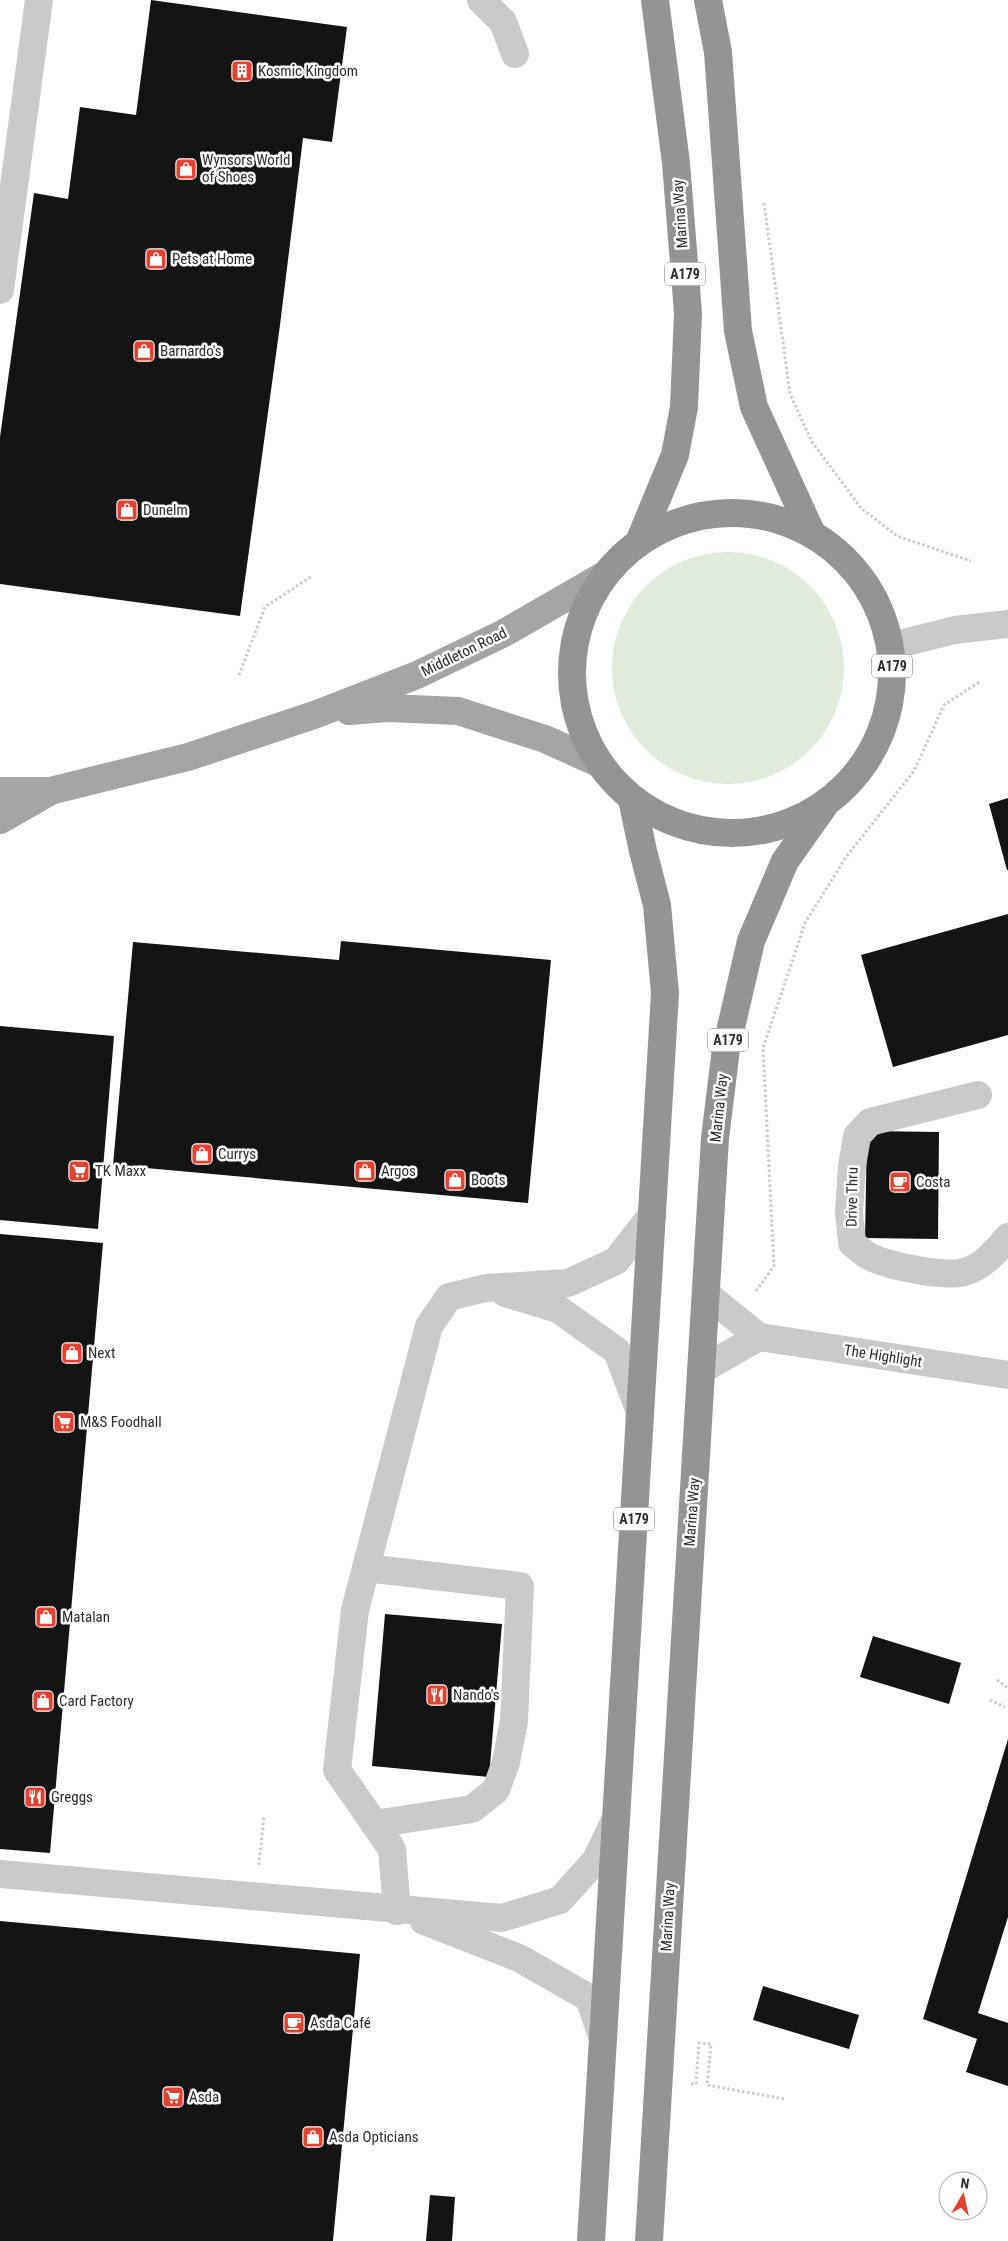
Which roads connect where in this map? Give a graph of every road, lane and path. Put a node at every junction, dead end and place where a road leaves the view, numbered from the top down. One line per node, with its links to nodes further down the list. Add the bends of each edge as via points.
1 (39, 0): 7 (street)
2 (481, 0): 5 (street, via 503,22)
3 (655, 0): 9 (highway, Marina Way / A179, via 676,163 688,313 684,408 675,455)
4 (708, 0): 8 (highway, A179, via 718,52 738,331 754,407)
5 (515, 54)
6 (764, 200): 10 (path, via 790,394 812,442 861,508 897,536)
7 (0, 290)
8 (812, 534): 9 (highway, A179, via 770,517 724,512 680,521); 14 (highway, A179, via 849,562 877,601)
9 (639, 542): 12 (highway, A179)
10 (971, 561)
11 (312, 576): 15 (path, via 265,607)
12 (603, 576): 17 (main road, Middleton Road, via 504,633 417,676); 18 (highway, A179, via 580,620 571,669 577,718)
13 (1008, 624): 14 (street, via 955,630)
14 (892, 646): 22 (highway, A179, via 892,692 881,736 857,775)
15 (239, 675)
16 (980, 682): 28 (path, via 944,705 914,771 846,857 805,923 763,1048 774,1266)
17 (317, 714): 18 (main road, Middleton Road, via 388,708 458,711 545,739); 19 (main road, Middleton Road, via 188,757)
18 (598, 763): 21 (highway, A179)
19 (50, 791): 20 (main road, Middleton Road); 23 (main road, Middleton Road)
20 (0, 792)
21 (632, 799): 22 (highway, A179, via 677,824 727,834 778,828); 25 (highway, A179, via 657,904 665,994)
22 (824, 806): 29 (highway, Marina Way / A179, via 784,861 751,941 726,1048 715,1138)
23 (0, 820)
24 (978, 1095): 26 (street, Drive Thru, via 870,1122 857,1136 849,1212 852,1243 867,1256 890,1264 934,1273 964,1273 991,1257)
25 (652, 1215): 27 (street, via 616,1261 568,1283); 33 (highway, A179)
26 (1008, 1237)
27 (486, 1288): 33 (street, via 558,1309 617,1351); 34 (street, via 449,1297 428,1326)
28 (756, 1292)
29 (706, 1294): 30 (street); 31 (highway, Marina Way / A179)
30 (759, 1337): 31 (street); 32 (street, The Highlight)
31 (701, 1370): 46 (highway, Marina Way / A179)
32 (1008, 1375)
33 (640, 1412): 40 (highway, A179)
34 (366, 1568): 41 (street, via 355,1610 337,1770); 41 (street, via 520,1586 514,1721 506,1762 496,1790 472,1809)
35 (997, 1680): 36 (path)
36 (1008, 1688)
37 (990, 1700): 38 (path)
38 (1005, 1707)
39 (264, 1816): 43 (path)
40 (616, 1818): 44 (street, via 596,1860 560,1900 502,1918); 45 (highway, A179)
41 (374, 1824): 44 (street, via 392,1850)
42 (0, 1874): 43 (street)
43 (256, 1898): 44 (street)
44 (397, 1910): 45 (street, via 519,1958 589,1998)
45 (603, 2039): 48 (highway, A179)
46 (658, 2084): 47 (path, via 696,2084 699,2043 712,2044 707,2085); 49 (highway, Marina Way / A179)
47 (785, 2099)
48 (591, 2241)
49 (649, 2241)

